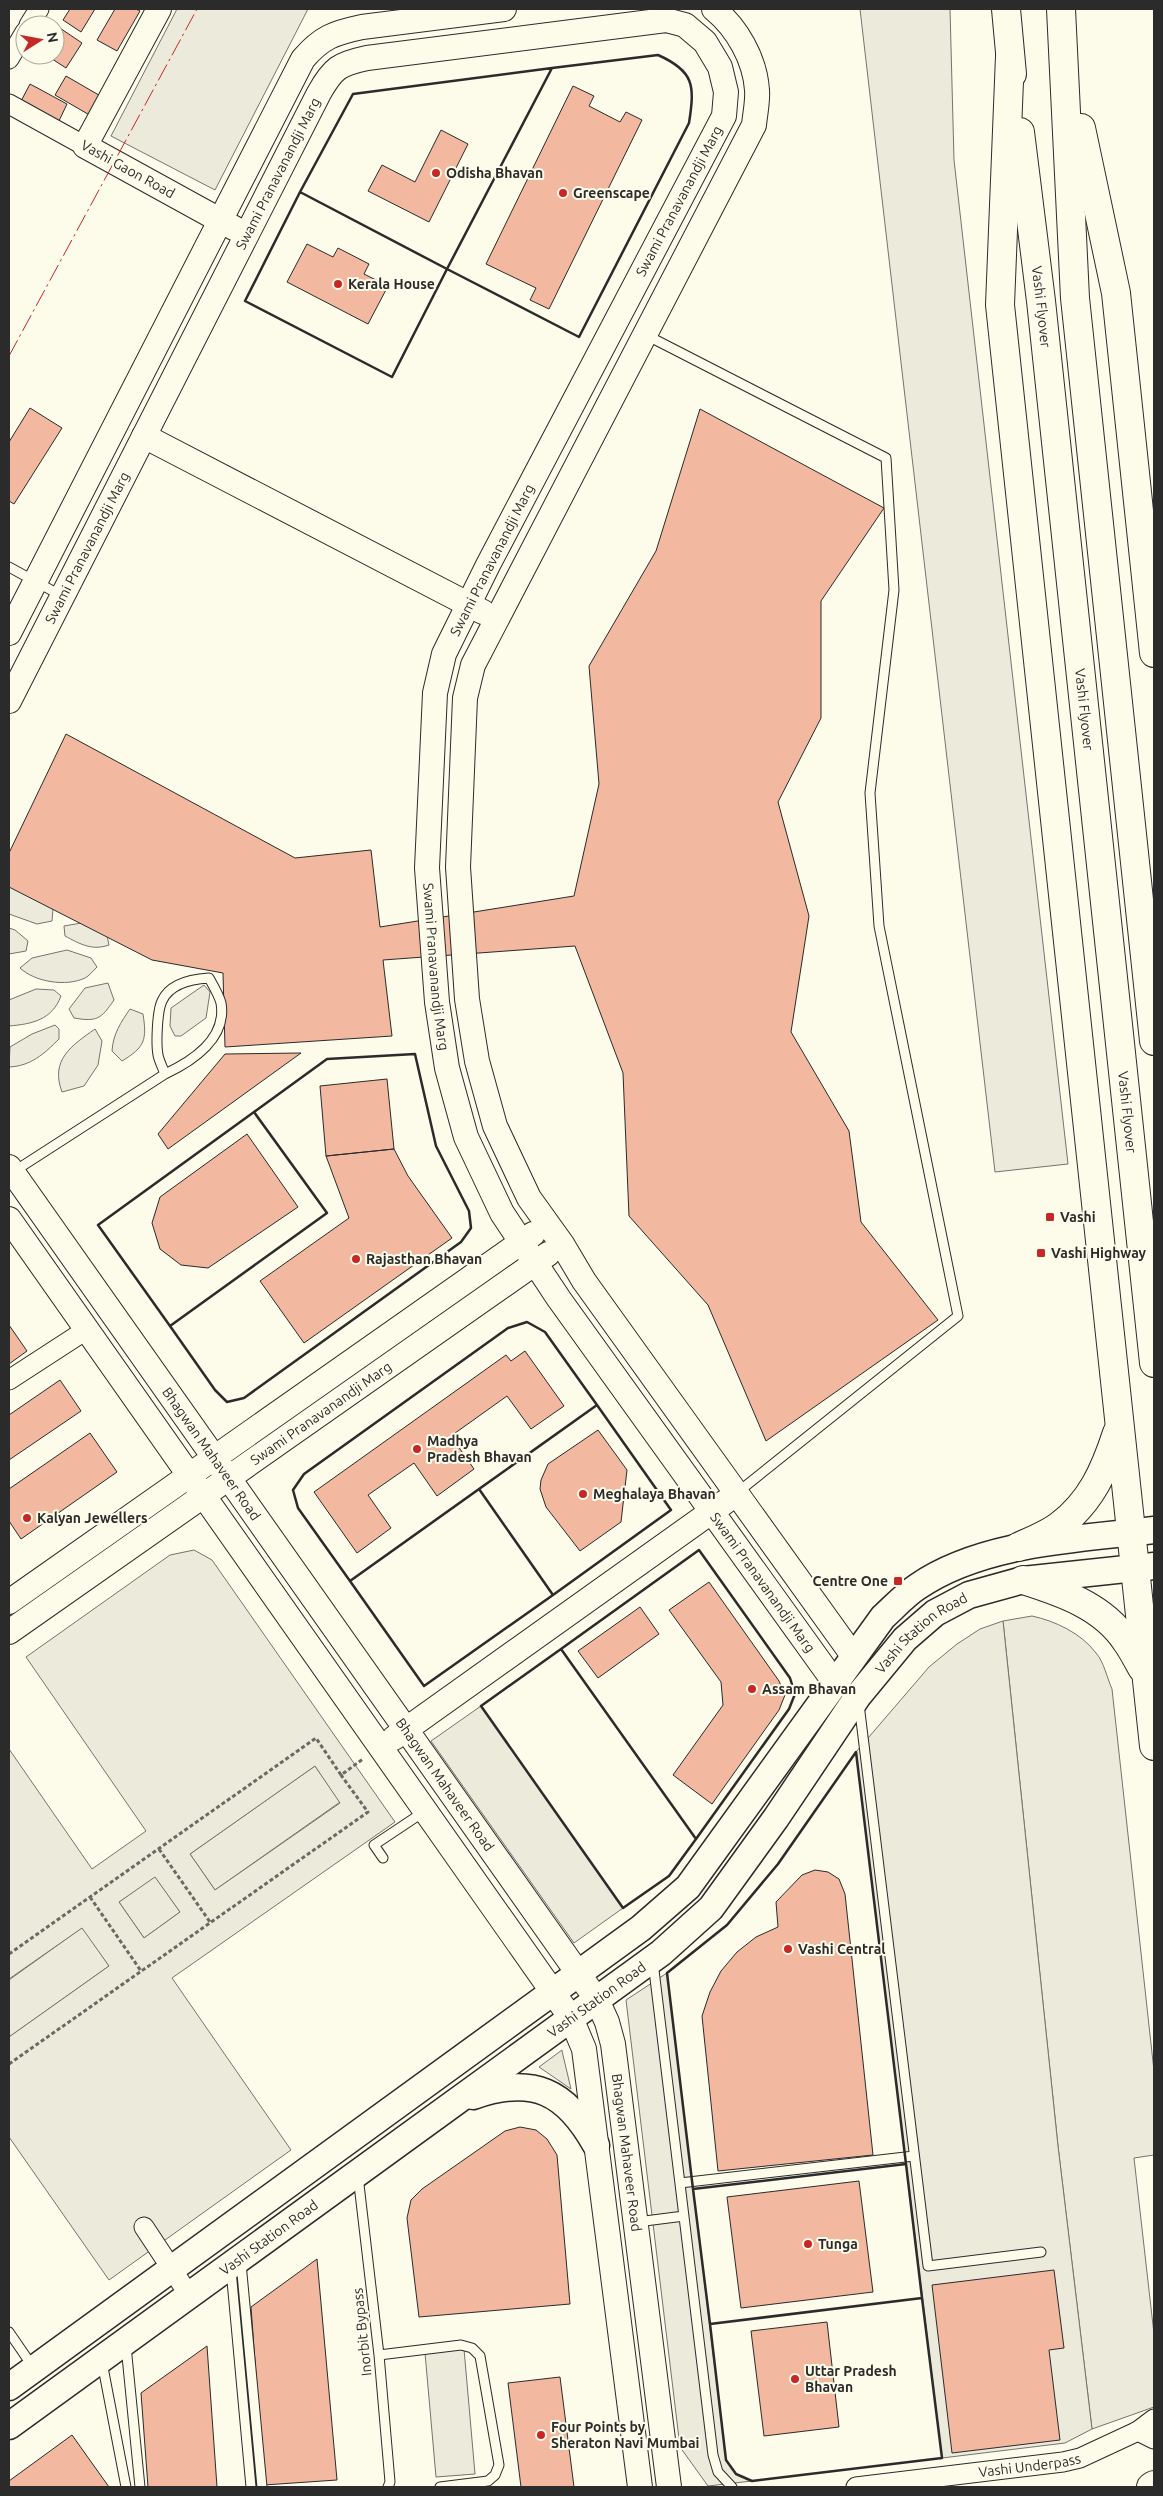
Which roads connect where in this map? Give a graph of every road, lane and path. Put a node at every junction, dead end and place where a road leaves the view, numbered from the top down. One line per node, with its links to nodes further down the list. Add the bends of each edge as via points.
1 (159, 9): 9 (street)
2 (504, 9): 10 (street, via 362,27 339,32 318,42 303,59)
3 (714, 9): 12 (street, Swami Pranavanandji Marg, via 729,21 748,55 757,90 754,125)
4 (1006, 9): 7 (highway)
5 (1061, 9): 6 (highway)
6 (1064, 51): 20 (highway, via 1116,293); 22 (highway, via 1075,298)
7 (1010, 56): 31 (highway, Vashi Flyover, via 1042,301); 33 (highway, via 1000,305)
8 (9, 104): 9 (street, Vashi Gaon Road)
9 (85, 146): 10 (street, Vashi Gaon Road)
10 (220, 220): 11 (street, Vashi Gaon Road); 15 (street)
11 (247, 235): 13 (street, Swami Pranavanandji Marg); 17 (street, Swami Pranavanandji Marg, via 328,76 349,62 666,20 685,25 704,42 715,58 726,92 724,116)
12 (644, 334): 18 (street, Swami Pranavanandji Marg); 37 (lane, via 886,458 894,590 870,793 879,926 958,1316)
13 (144, 436): 16 (street, Swami Pranavanandji Marg); 17 (street)
14 (9, 567): 15 (lane)
15 (35, 581): 16 (lane); 19 (street)
16 (63, 596): 21 (street, Swami Pranavanandji Marg)
17 (469, 604): 18 (street); 27 (street, Swami Pranavanandji Marg, via 444,654 435,693 427,868 437,1002 446,1068 466,1137 502,1213)
18 (496, 618): 26 (street, Swami Pranavanandji Marg, via 473,665 465,698 458,867 467,999 477,1062 495,1126 529,1198)
19 (9, 633)
20 (1154, 653)
21 (9, 701)
22 (1154, 1041)
23 (165, 1074): 23 (lane, via 158,1056 157,1031 162,1001 173,988 190,980 209,978 221,1002 220,1028 203,1051); 24 (lane)
24 (11, 1170): 34 (street, Bhagwan Mahaveer Road)
25 (9, 1219): 30 (street)
26 (547, 1225): 27 (street, Swami Pranavanandji Marg); 28 (street, Swami Pranavanandji Marg)
27 (522, 1243): 29 (street, Swami Pranavanandji Marg); 34 (street, Swami Pranavanandji Marg)
28 (562, 1244): 29 (street, Swami Pranavanandji Marg); 37 (street, Swami Pranavanandji Marg, via 584,1281)
29 (535, 1263): 36 (street, Swami Pranavanandji Marg); 39 (street, Swami Pranavanandji Marg)
30 (86, 1330): 32 (street); 35 (street)
31 (1154, 1363)
32 (9, 1380)
33 (1120, 1425): 40 (highway); 41 (highway, via 1107,1465 1088,1500 1058,1527)
34 (214, 1458): 35 (street, Swami Pranavanandji Marg); 36 (street, Bhagwan Mahaveer Road)
35 (189, 1476): 38 (street); 42 (street, Swami Pranavanandji Marg)
36 (228, 1478): 38 (street, Swami Pranavanandji Marg); 52 (street, Bhagwan Mahaveer Road)
37 (736, 1494): 39 (street); 48 (street, Swami Pranavanandji Marg)
38 (203, 1496): 44 (street, Swami Pranavanandji Marg); 54 (street)
39 (712, 1511): 50 (street, Swami Pranavanandji Marg); 52 (street)
40 (1143, 1531): 41 (main road); 43 (highway)
41 (1018, 1547): 48 (main road, via 958,1566 918,1587 882,1617)
42 (76, 1554): 44 (street); 46 (street, Swami Pranavanandji Marg)
43 (1145, 1567): 45 (main road, Vashi Station Road); 49 (highway)
44 (90, 1575): 47 (street, Swami Pranavanandji Marg)
45 (1024, 1580): 49 (highway, via 1062,1592 1098,1611 1126,1639); 51 (main road, Vashi Station Road, via 969,1595 935,1613 905,1639)
46 (9, 1602)
47 (9, 1632)
48 (854, 1657): 50 (main road)
49 (1147, 1678): 53 (highway)
50 (835, 1683): 56 (main road)
51 (858, 1696): 58 (main road, Vashi Station Road); 73 (lane)
52 (406, 1729): 54 (street); 66 (street, Bhagwan Mahaveer Road)
53 (1154, 1746)
54 (380, 1747): 55 (path); 57 (street)
55 (342, 1775): 59 (path, via 316,1738); 62 (path, via 368,1812)
56 (750, 1801): 58 (main road); 66 (main road, via 688,1887 642,1928)
57 (425, 1811): 60 (lane, via 374,1845); 67 (street)
58 (776, 1818): 64 (main road, Vashi Station Road, via 711,1908)
59 (159, 1849): 61 (path); 62 (path)
60 (383, 1858)
61 (90, 1897): 63 (path); 65 (path)
62 (210, 1922): 65 (path)
63 (9, 1954)
64 (652, 1960): 68 (main road, Vashi Station Road); 75 (lane)
65 (141, 1971): 70 (path)
66 (579, 1975): 67 (main road); 68 (street, Bhagwan Mahaveer Road)
67 (554, 1993): 69 (street); 81 (main road)
68 (597, 2000): 69 (main road, Vashi Station Road); 77 (street, Bhagwan Mahaveer Road, via 613,2044)
69 (571, 2018): 71 (main road, Vashi Station Road); 72 (street, via 584,2048)
70 (9, 2064)
71 (455, 2103): 72 (main road, via 511,2087 531,2088 550,2094 569,2106 584,2122); 74 (main road, Vashi Station Road)
72 (596, 2145): 99 (street)
73 (914, 2156): 75 (lane); 79 (lane, via 928,2266)
74 (358, 2173): 80 (main road, Vashi Station Road); 85 (lane, Inorbit Bypass)
75 (680, 2183): 76 (lane)
76 (684, 2216): 77 (lane); 101 (lane, via 713,2455 718,2472)
77 (635, 2222): 100 (street, Bhagwan Mahaveer Road)
78 (144, 2227): 81 (street)
79 (1041, 2252)
80 (236, 2261): 82 (main road, Vashi Station Road); 95 (lane); 96 (lane)
81 (172, 2269): 82 (street); 87 (main road)
82 (189, 2295): 84 (main road, Vashi Station Road)
83 (9, 2332): 87 (lane)
84 (126, 2341): 86 (main road, Vashi Station Road); 94 (lane)
85 (379, 2355): 97 (lane, Inorbit Bypass); 98 (lane, via 461,2344 480,2356 499,2465 488,2481)
86 (101, 2359): 90 (main road, Vashi Station Road); 93 (lane)
87 (34, 2369): 88 (main road)
88 (9, 2387)
89 (1154, 2419): 91 (street, Vashi Underpass)
90 (9, 2426)
91 (1146, 2435): 102 (street, Vashi Underpass, via 1063,2462)
92 (1154, 2485): 103 (highway)
93 (126, 2487)
94 (140, 2487)
95 (251, 2487)
96 (262, 2487)
97 (388, 2487)
98 (440, 2487)
99 (640, 2487)
100 (669, 2487)
101 (732, 2487)
102 (856, 2487)
103 (1151, 2487)

